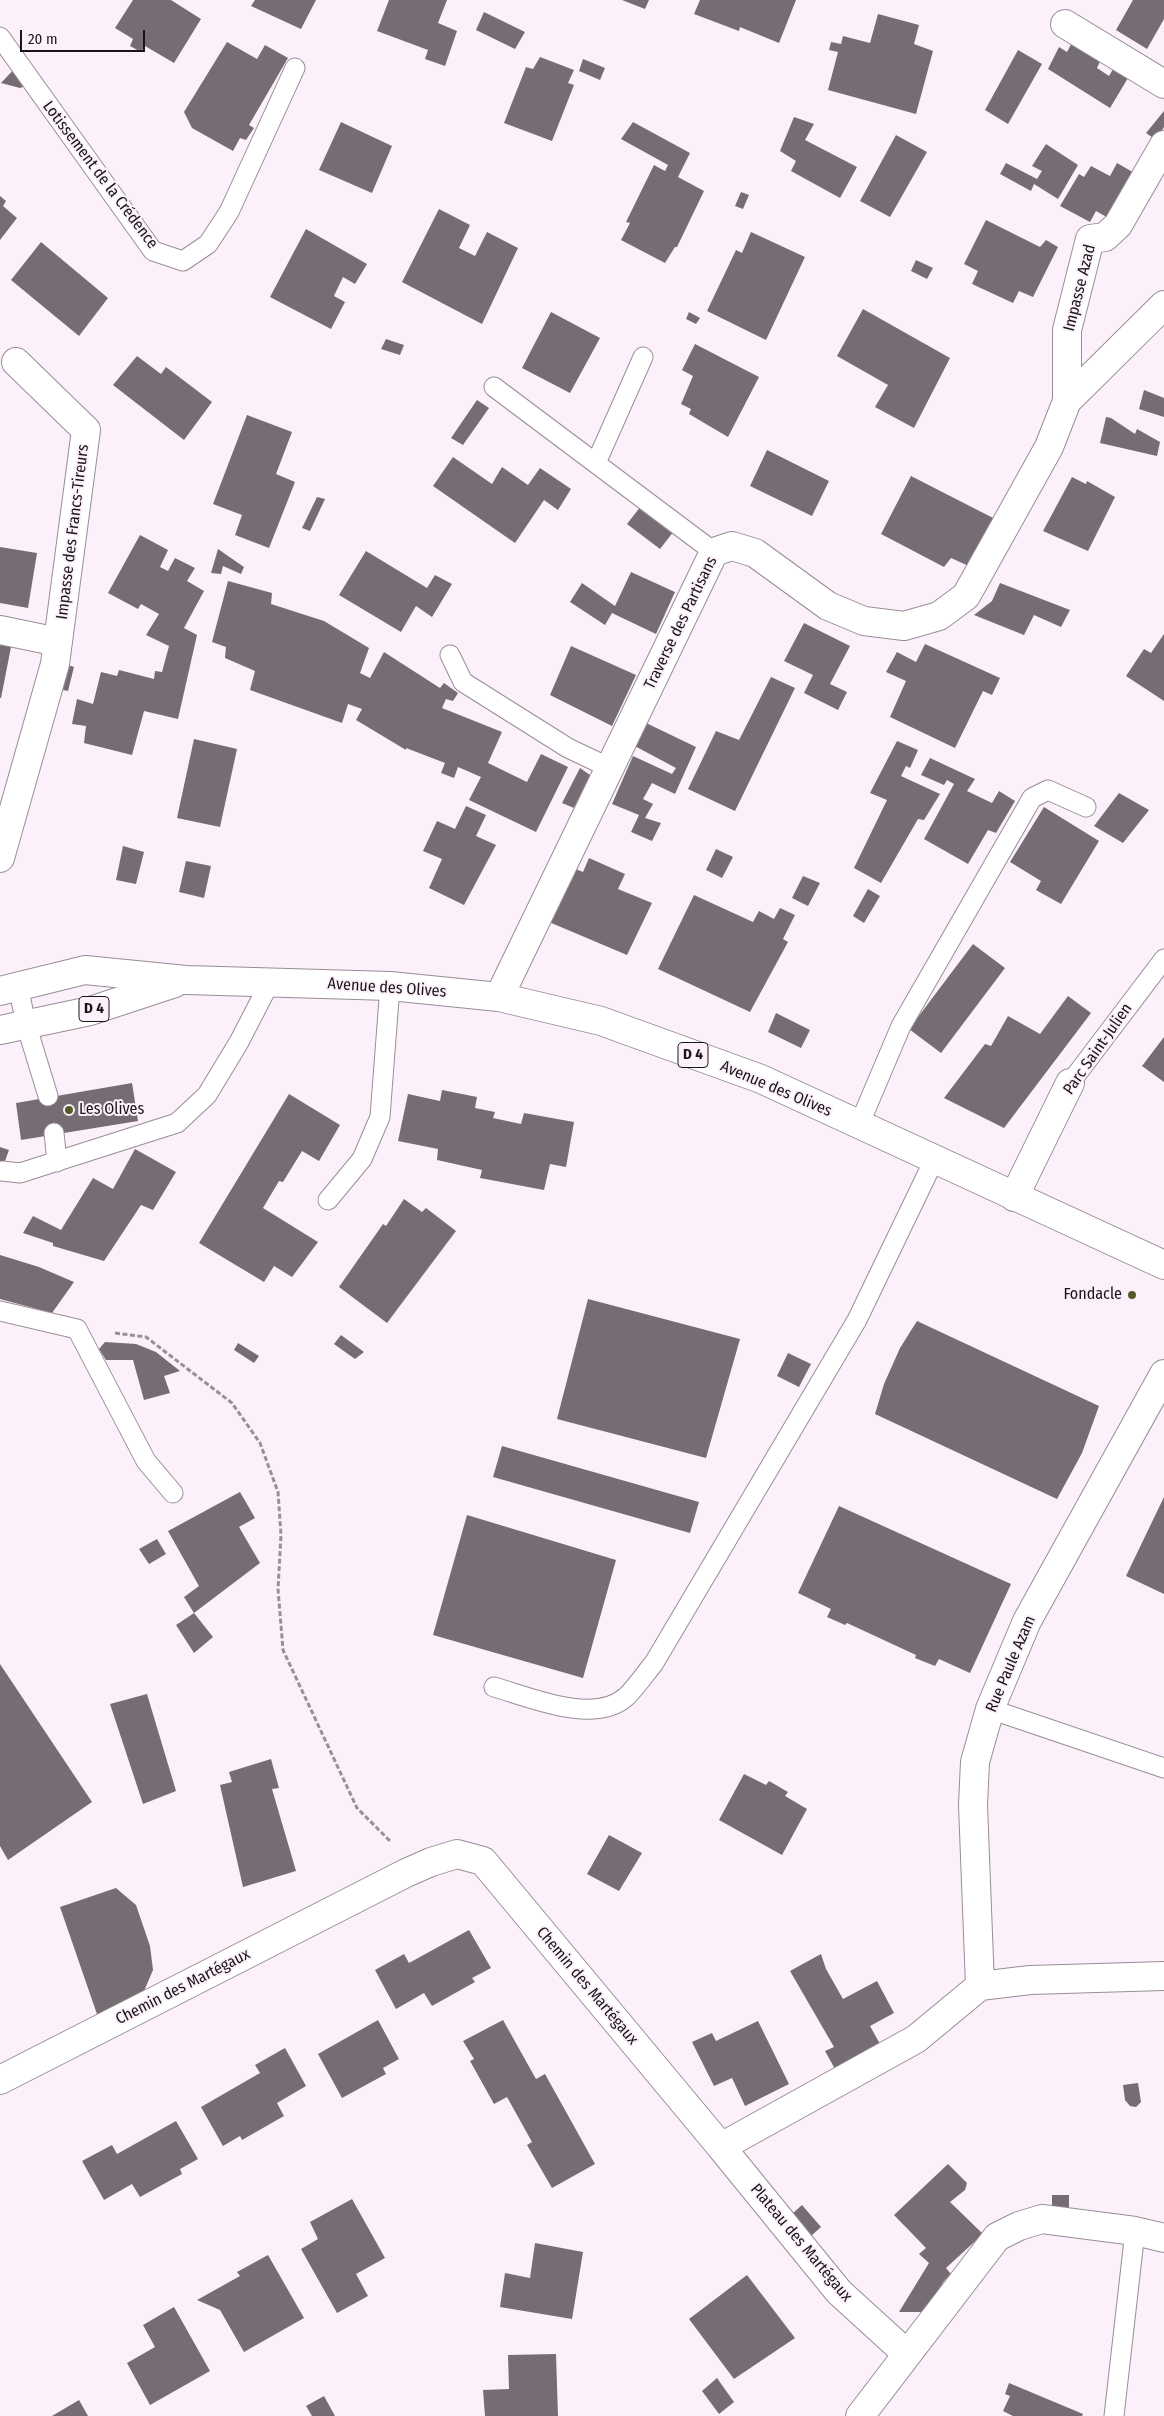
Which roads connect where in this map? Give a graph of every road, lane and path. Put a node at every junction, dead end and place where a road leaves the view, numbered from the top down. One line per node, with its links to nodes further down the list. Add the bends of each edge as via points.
1 (1065, 24): 4 (street)
2 (0, 37): 3 (lane, Lotissement de la Crédence, via 153,251 183,261 208,244 229,212)
3 (295, 68)
4 (1164, 84)
5 (1164, 145): 10 (street, Impasse Azad, via 1118,225 1104,237 1090,239 1067,330)
6 (1164, 305): 10 (street, Traverse des Partisans)
7 (643, 357): 11 (lane)
8 (16, 362): 14 (street, Impasse des Francs-Tireurs, via 86,430)
9 (494, 387): 11 (lane)
10 (1067, 401): 12 (street, Traverse des Partisans, via 1049,447 966,596 939,616 904,626 864,621 828,606 755,553 732,546)
11 (596, 462): 12 (lane)
12 (714, 552): 16 (street, Traverse des Partisans)
13 (0, 630): 14 (street, Impasse des Francs-Tireurs)
14 (58, 642): 18 (street, Impasse des Francs-Tireurs, via 55,664)
15 (450, 655): 16 (lane, via 463,682 568,748)
16 (610, 768): 24 (street, Traverse des Partisans)
17 (1086, 807): 29 (lane, via 1048,790 1032,798 900,1026)
18 (0, 858)
19 (1164, 959): 27 (lane, Parc Saint-Julien)
20 (186, 980): 21 (street, Avenue des Olives / D 4); 23 (street, Avenue des Olives / D 4, via 85,970); 25 (street, Avenue des Olives / D 4, via 90,1011)
21 (270, 982): 22 (street, Avenue des Olives / D 4); 32 (lane, via 207,1095 177,1124)
22 (390, 986): 24 (street, Avenue des Olives / D 4); 35 (lane, via 380,1117 362,1159)
23 (9, 988): 25 (lane)
24 (499, 997): 29 (street, Avenue des Olives / D 4, via 601,1021 761,1079)
25 (26, 1024): 26 (street, Avenue des Olives / D 4); 28 (lane)
26 (0, 1030)
27 (1070, 1084): 34 (street, Parc Saint-Julien)
28 (48, 1096)
29 (858, 1125): 31 (street, Avenue des Olives / D 4)
30 (54, 1133): 32 (lane)
31 (934, 1160): 34 (street, Avenue des Olives / D 4); 41 (lane, via 857,1320 654,1663 626,1697 603,1708 564,1708)
32 (57, 1162): 33 (lane, via 20,1173)
33 (2, 1171)
34 (1014, 1197): 36 (street, Avenue des Olives / D 4)
35 (328, 1200)
36 (1164, 1265)
37 (0, 1311): 38 (lane)
38 (77, 1329): 40 (lane, via 146,1461); 44 (path, via 146,1337 232,1403 260,1443 278,1492 281,1535 278,1589 283,1650 357,1808 401,1851)
39 (1164, 1374): 42 (street, Rue Paule Azam, via 1027,1621)
40 (172, 1493)
41 (494, 1687)
42 (990, 1709): 43 (lane); 46 (street, Rue Paule Azam, via 975,1762 973,1805)
43 (1164, 1768)
44 (431, 1862): 47 (street, Chemin des Martégaux); 48 (street, Chemin des Martégaux, via 457,1854 483,1861)
45 (1164, 1976): 46 (street, via 1030,1980)
46 (980, 1986): 48 (street, via 916,2039)
47 (0, 2080)
48 (721, 2147): 51 (street, Plateau des Martégaux, via 839,2292)
49 (1135, 2231): 50 (street); 51 (street, via 1042,2219 997,2237); 53 (lane)
50 (1164, 2238)
51 (907, 2354): 52 (street)
52 (860, 2416)
53 (1114, 2416)

